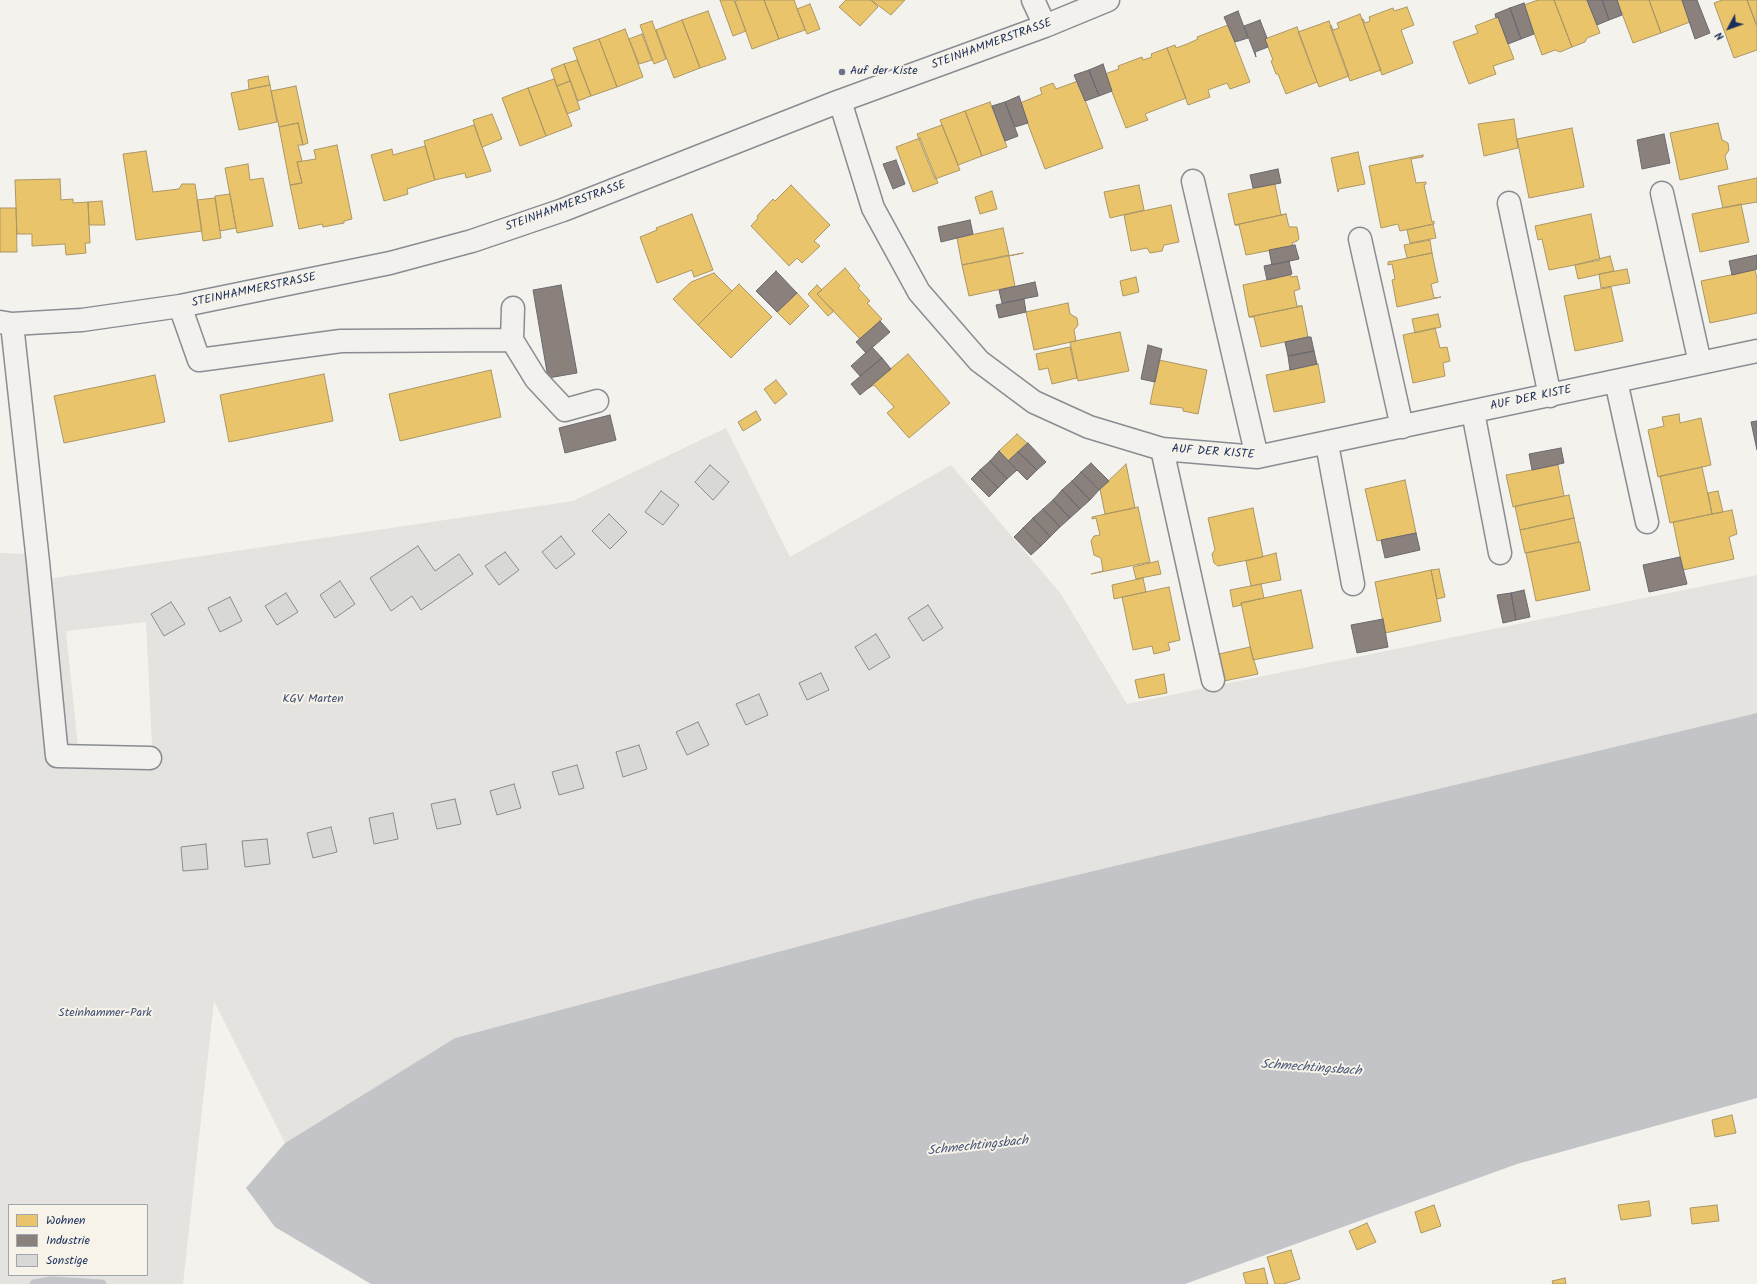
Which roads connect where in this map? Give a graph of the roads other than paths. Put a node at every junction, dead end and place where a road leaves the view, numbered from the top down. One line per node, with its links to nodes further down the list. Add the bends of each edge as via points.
1 (1033, 0): 3 (street)
2 (1108, 0): 3 (street, STEINHAMMERSTRASSE)
3 (1045, 26): 4 (street, STEINHAMMERSTRASSE)
4 (840, 101): 9 (street, STEINHAMMERSTRASSE, via 570,207 472,241 390,263); 21 (street, AUF DER KISTE, via 874,208 881,222 919,292 979,361 1034,402 1089,427)
5 (1193, 181): 22 (street)
6 (1662, 193): 14 (street)
7 (1509, 203): 16 (street)
8 (1360, 239): 19 (street)
9 (180, 306): 11 (street, STEINHAMMERSTRASSE, via 82,320); 12 (street, via 199,360 341,341)
10 (513, 308): 12 (street)
11 (6, 323): 27 (street, via 38,554 57,756)
12 (512, 340): 17 (street, via 536,379 565,410)
13 (1757, 351): 14 (street, AUF DER KISTE)
14 (1700, 363): 15 (street, AUF DER KISTE)
15 (1616, 381): 16 (street, AUF DER KISTE); 23 (street)
16 (1550, 396): 18 (street, AUF DER KISTE)
17 (597, 401)
18 (1473, 412): 19 (street, AUF DER KISTE); 24 (street)
19 (1402, 427): 20 (street, AUF DER KISTE)
20 (1327, 444): 22 (street, AUF DER KISTE); 25 (street)
21 (1162, 449): 22 (street, AUF DER KISTE); 26 (street)
22 (1257, 457)
23 (1647, 522)
24 (1500, 553)
25 (1353, 584)
26 (1213, 680)
27 (150, 758)

